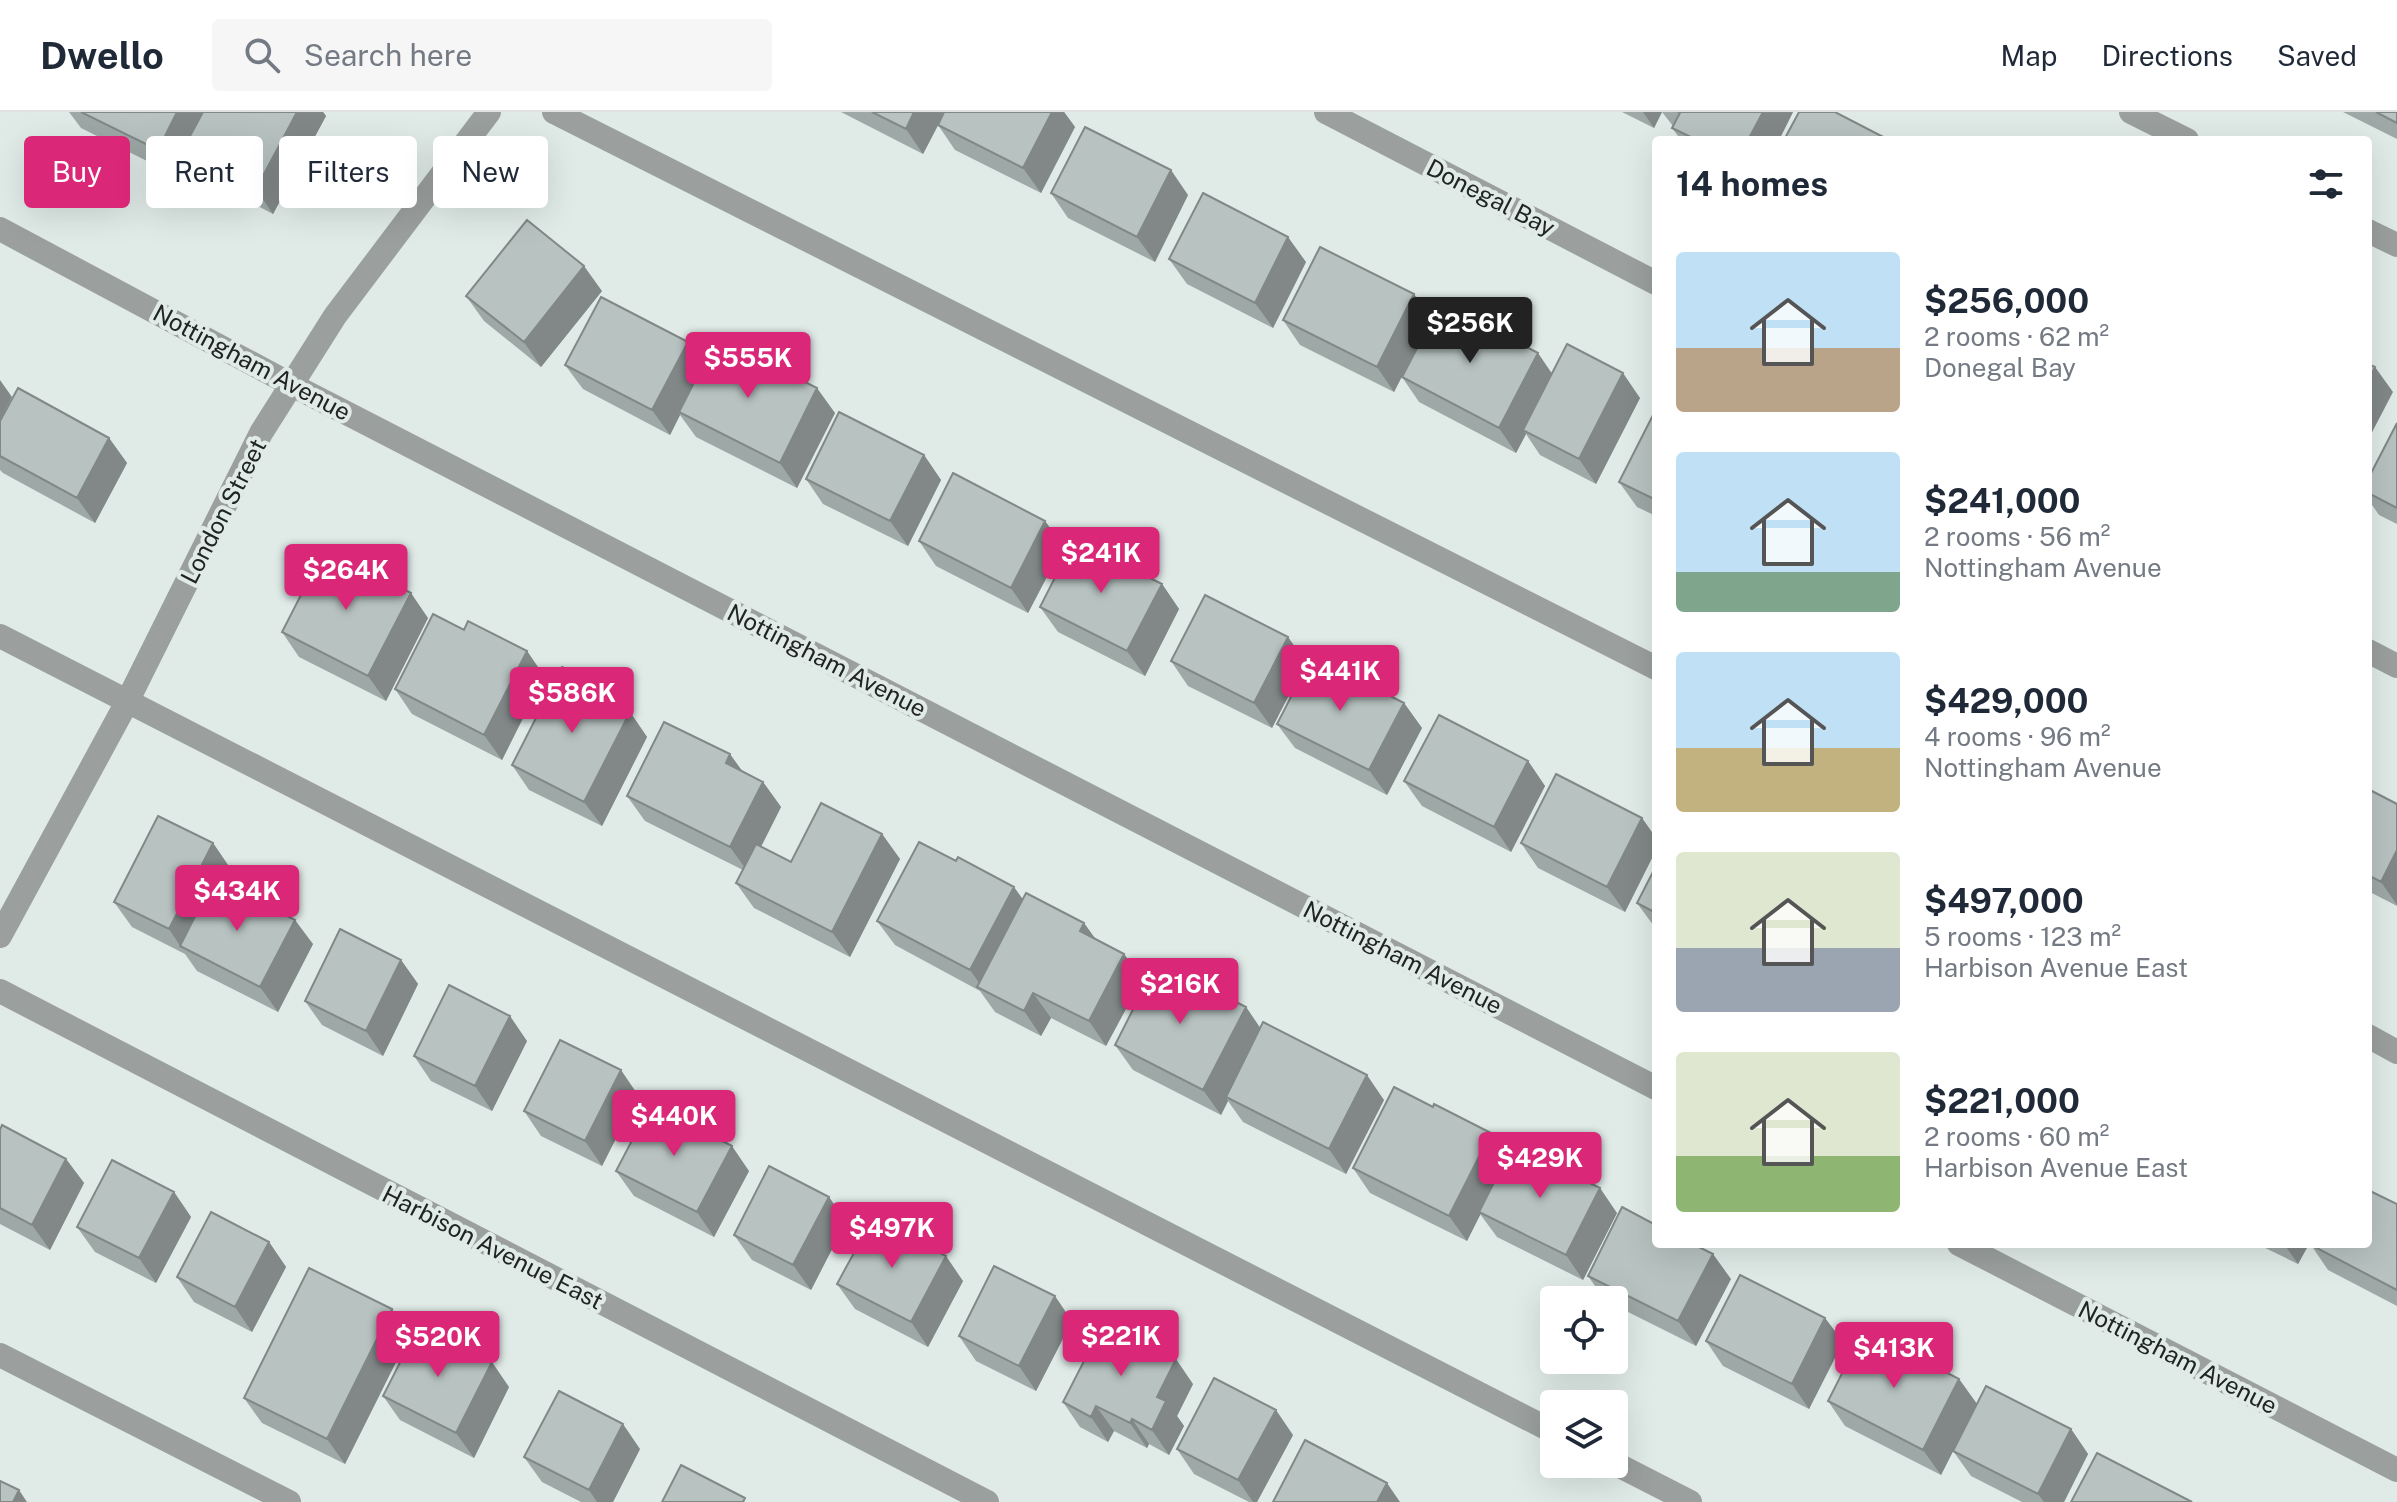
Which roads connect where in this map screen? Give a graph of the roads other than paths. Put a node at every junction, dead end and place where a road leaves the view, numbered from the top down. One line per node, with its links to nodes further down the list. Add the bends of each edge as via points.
1 (489, 112): 10 (street, London Street, via 335,316)
2 (554, 112): 13 (street)
3 (1326, 112): 9 (street, Donegal Bay)
4 (2131, 112): 5 (street)
5 (2179, 136)
6 (0, 229): 10 (street, Nottingham Avenue)
7 (2372, 233): 8 (street)
8 (2397, 245)
9 (1652, 281)
10 (292, 385): 15 (street, London Street, via 261,433); 20 (street, Nottingham Avenue)
11 (0, 636): 15 (street)
12 (2372, 653): 14 (street)
13 (1652, 666)
14 (2397, 666)
15 (127, 702): 16 (street, London Street); 23 (street)
16 (0, 936)
17 (0, 991): 27 (street, Harbison Avenue East)
18 (2372, 1038): 19 (street)
19 (2397, 1052)
20 (1652, 1086)
21 (1967, 1248): 25 (street, Nottingham Avenue)
22 (0, 1355): 26 (street)
23 (1540, 1425)
24 (1628, 1470): 28 (street)
25 (2397, 1470)
26 (289, 1502)
27 (987, 1502)
28 (1690, 1502)

